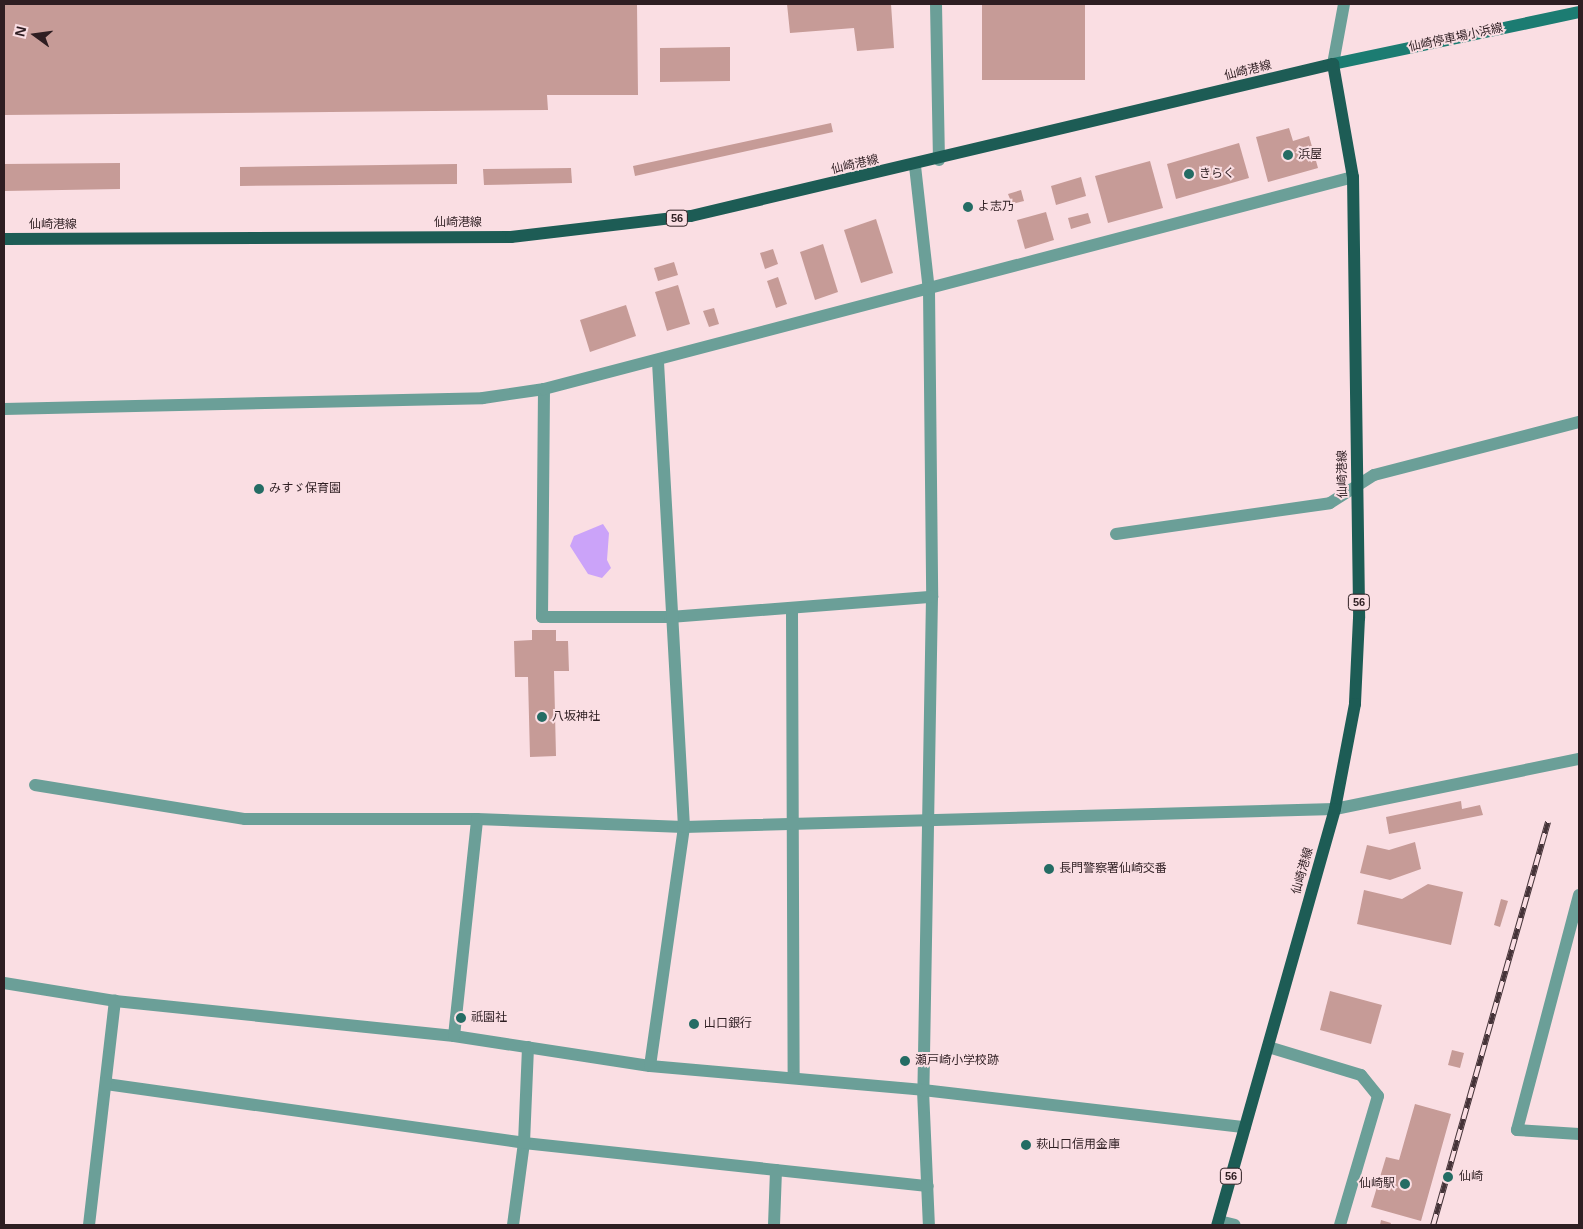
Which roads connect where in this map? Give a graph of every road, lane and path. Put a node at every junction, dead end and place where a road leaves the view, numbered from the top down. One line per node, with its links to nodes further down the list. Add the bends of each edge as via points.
1 (936, 4): 5 (street)
2 (1344, 4): 4 (street)
3 (1579, 12): 4 (main road, 仙崎停車場小浜線)
4 (1333, 64): 5 (main road, 仙崎港線 / 56); 7 (main road, 仙崎港線 / 56)
5 (939, 160): 6 (main road, 仙崎港線 / 56)
6 (915, 166): 8 (main road, 仙崎港線 / 56, via 691,216 511,237); 9 (street)
7 (1353, 178): 9 (street); 14 (main road, 仙崎港線 / 56)
8 (4, 239)
9 (929, 290): 10 (street); 16 (street)
10 (658, 362): 11 (street); 18 (street)
11 (544, 389): 12 (street, via 473,398); 18 (street, via 542,617)
12 (4, 409)
13 (1579, 422): 14 (street, via 1374,476)
14 (1357, 490): 15 (street, via 1330,503); 21 (main road, 仙崎港線 / 56, via 1356,704)
15 (1116, 534)
16 (932, 597): 17 (street); 23 (street)
17 (792, 610): 18 (street); 24 (street)
18 (670, 617): 25 (street)
19 (1579, 759): 21 (street)
20 (35, 786): 22 (street, via 245,819)
21 (1335, 809): 23 (street); 31 (main road, 仙崎港線 / 56)
22 (477, 818): 25 (street); 29 (street)
23 (929, 819): 24 (street); 35 (street)
24 (794, 824): 25 (street); 33 (street)
25 (684, 828): 32 (street)
26 (1579, 895): 37 (street, via 1517,1130)
27 (4, 983): 28 (street)
28 (115, 1001): 29 (street); 34 (street)
29 (454, 1036): 30 (street)
30 (528, 1047): 32 (street); 38 (street)
31 (1268, 1047): 36 (main road, 仙崎港線 / 56); 47 (street, via 1361,1075 1378,1096)
32 (650, 1066): 33 (street)
33 (794, 1078): 35 (street)
34 (106, 1084): 38 (street); 42 (street)
35 (923, 1090): 36 (street); 40 (street)
36 (1245, 1127): 41 (main road, 仙崎港線 / 56)
37 (1579, 1134)
38 (524, 1143): 39 (street); 43 (street)
39 (776, 1170): 40 (street); 44 (street)
40 (928, 1186): 45 (street)
41 (1218, 1223): 46 (street)
42 (90, 1225)
43 (513, 1225)
44 (774, 1225)
45 (929, 1225)
46 (1235, 1225)
47 (1340, 1225)

